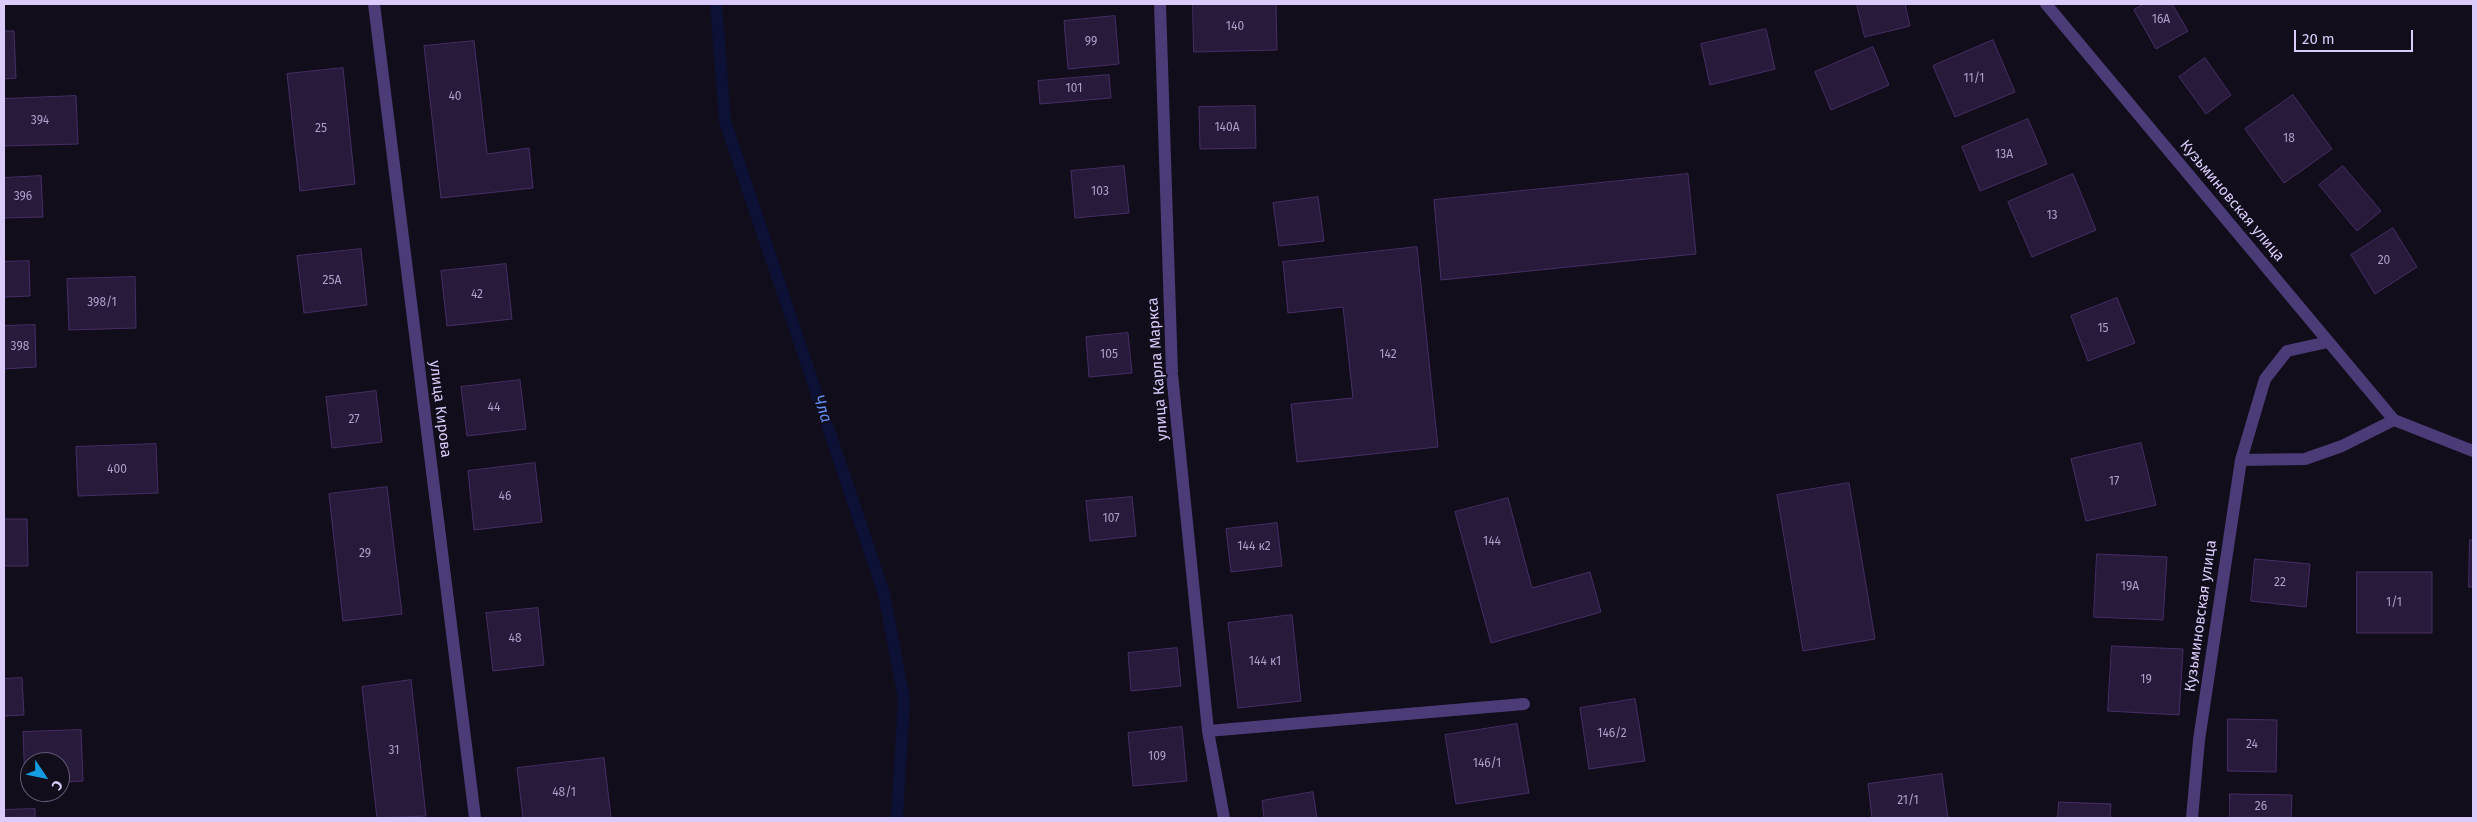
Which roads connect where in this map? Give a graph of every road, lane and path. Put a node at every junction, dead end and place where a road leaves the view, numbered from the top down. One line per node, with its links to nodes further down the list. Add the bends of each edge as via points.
1 (374, 4): 10 (street, улица Кирова)
2 (1160, 4): 9 (street, улица Карла Маркса, via 1172,374)
3 (2046, 4): 4 (street, Кузьминовская улица)
4 (2328, 342): 5 (street, Кузьминовская улица); 7 (street, Кузьминовская улица, via 2287,351 2265,379)
5 (2394, 420): 6 (street, Кузьминовская улица); 7 (street, via 2342,446 2305,459)
6 (2473, 451)
7 (2241, 460): 12 (street, Кузьминовская улица, via 2200,740)
8 (1524, 704): 9 (street)
9 (1208, 731): 11 (street, улица Карла Маркса)
10 (474, 818)
11 (1224, 818)
12 (2192, 818)

